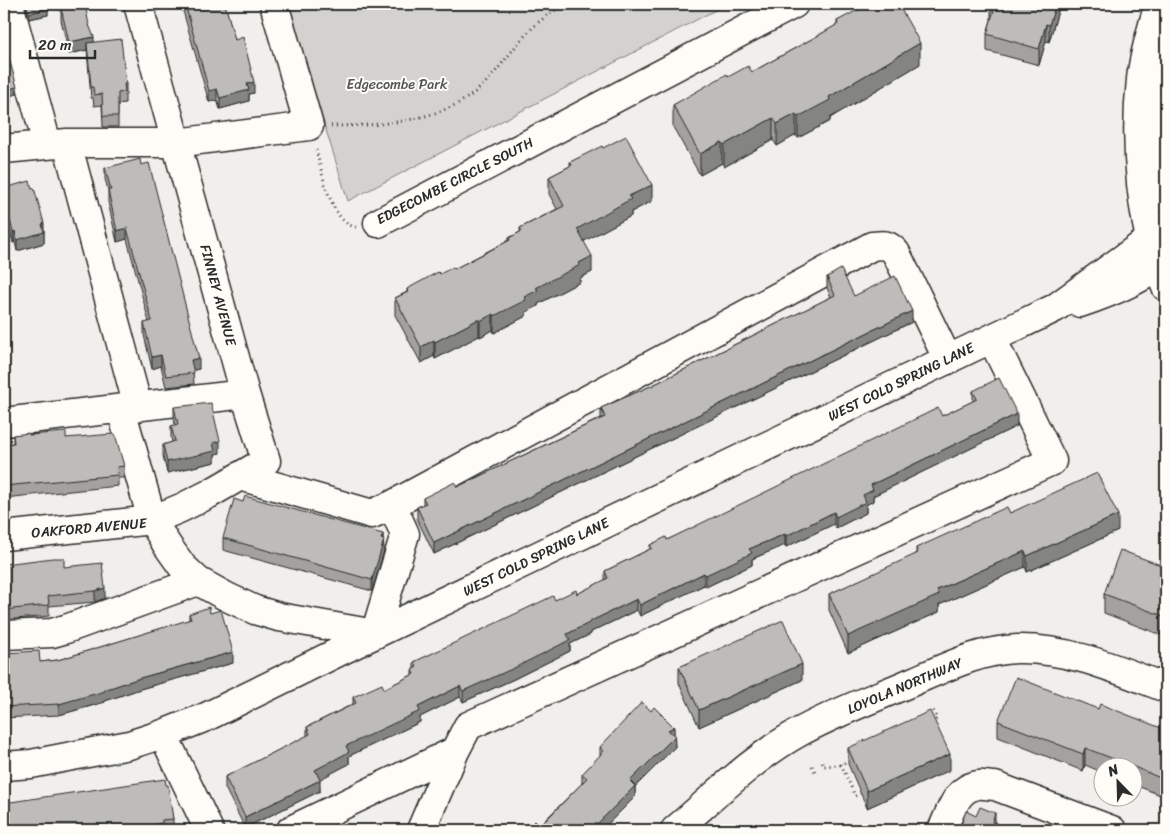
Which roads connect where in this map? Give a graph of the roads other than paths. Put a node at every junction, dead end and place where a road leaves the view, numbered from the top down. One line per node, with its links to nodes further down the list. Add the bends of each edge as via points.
1 (138, 4): 8 (street, FINNEY AVENUE)
2 (274, 4): 8 (street, via 309,126)
3 (794, 4): 11 (street, EDGECOMBE CIRCLE SOUTH)
4 (1159, 4): 12 (street, via 1141,77 1139,114 1141,178)
5 (8, 8): 7 (street)
6 (1165, 69): 10 (street, via 1159,116)
7 (57, 143): 8 (street); 9 (street); 18 (street)
8 (176, 143): 17 (street, FINNEY AVENUE)
9 (4, 149)
10 (1166, 199)
11 (378, 223)
12 (1158, 232): 13 (street); 14 (street, WEST COLD SPRING LANE)
13 (1163, 271): 14 (street, WEST COLD SPRING LANE, via 1076,305)
14 (1054, 308): 15 (street, WEST COLD SPRING LANE)
15 (992, 339): 16 (street, WEST COLD SPRING LANE); 29 (street, via 1052,460 468,726)
16 (948, 360): 21 (street, via 896,253 891,247 872,246); 25 (street, WEST COLD SPRING LANE)
17 (245, 394): 18 (street); 20 (street, FINNEY AVENUE, via 266,461)
18 (129, 408): 19 (street); 22 (street)
19 (4, 422)
20 (240, 476): 21 (street, via 372,514); 22 (street, FINNEY AVENUE)
21 (392, 505): 25 (street, via 405,534)
22 (152, 520): 23 (street, OAKFORD AVENUE); 24 (street, OAKFORD AVENUE, via 182,566)
23 (4, 536)
24 (198, 581): 25 (street, OAKFORD AVENUE, via 255,610); 26 (street, via 52,633)
25 (375, 634): 28 (street, WEST COLD SPRING LANE, via 206,717)
26 (4, 636)
27 (1166, 688): 34 (street, LOYOLA NORTHWAY, via 1077,656 1053,651 991,651 936,671 796,734 759,758)
28 (163, 734): 30 (street, WEST COLD SPRING LANE, via 129,745 32,764); 31 (street)
29 (456, 750): 32 (street); 33 (street)
30 (4, 766)
31 (209, 830)
32 (291, 830)
33 (421, 830)
34 (675, 830)
35 (942, 830): 36 (street, via 959,795 978,785 994,786)
36 (1112, 830)

